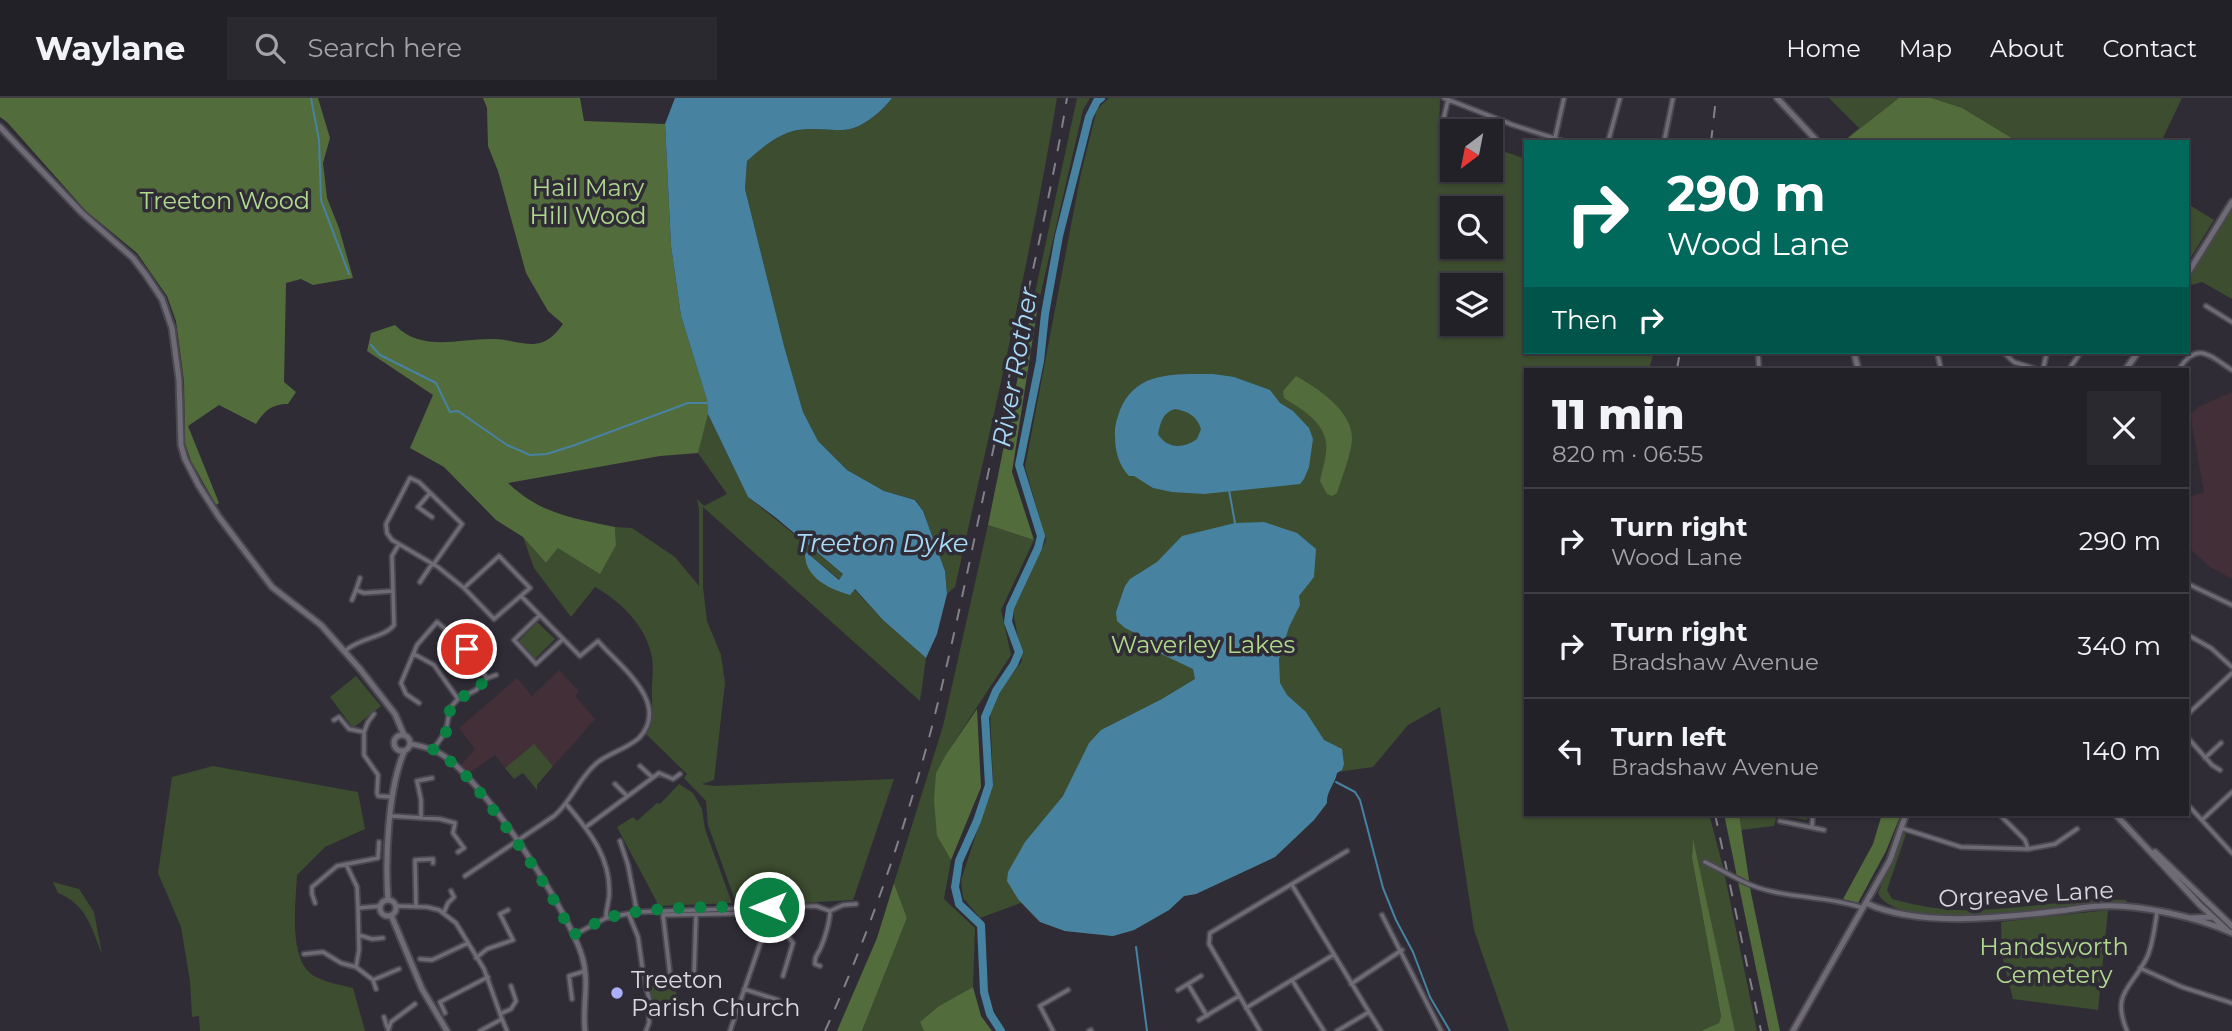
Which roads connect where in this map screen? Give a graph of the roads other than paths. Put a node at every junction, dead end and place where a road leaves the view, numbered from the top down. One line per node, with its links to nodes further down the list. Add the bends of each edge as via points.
1 (1462, 98): 7 (street)
2 (1564, 98): 10 (street)
3 (1620, 98): 12 (street)
4 (1673, 98): 13 (street)
5 (1777, 98): 14 (main road)
6 (1446, 99): 7 (street); 8 (street)
7 (1459, 104): 10 (street)
8 (1443, 119)
9 (0, 127): 41 (main road, via 82,213 133,258 162,299 173,328 181,444 190,470 272,587 321,625)
10 (1555, 138): 11 (street)
11 (1560, 140)
12 (1609, 140)
13 (1664, 140)
14 (1816, 140)
15 (2232, 202): 16 (main road)
16 (2189, 271)
17 (2206, 306): 18 (street)
18 (2232, 322)
19 (2005, 354): 20 (street)
20 (2033, 368)
21 (2180, 368): 22 (street, via 2189,355 2198,352)
22 (2231, 368)
23 (430, 493): 24 (street, via 418,507); 25 (street, via 414,479 406,482 386,524 387,534); 26 (street, via 462,524)
24 (432, 517)
25 (399, 544): 26 (street); 32 (street, via 391,556)
26 (433, 565): 28 (street); 30 (street)
27 (360, 578): 31 (street)
28 (420, 582)
29 (2189, 584): 35 (street)
30 (464, 589): 33 (street, via 494,619); 33 (street, via 499,556 530,588)
31 (356, 590): 32 (street); 34 (street)
32 (393, 591): 41 (street, via 392,627)
33 (521, 596): 36 (street)
34 (352, 600)
35 (2232, 605)
36 (540, 615): 39 (street); 39 (street, via 514,640 536,664)
37 (444, 628): 42 (street, via 437,622)
38 (2189, 636): 43 (street, via 2211,648)
39 (563, 639): 72 (street, via 580,656 598,641 646,696 650,708 640,736 593,766)
40 (468, 643): 45 (street, via 464,650)
41 (345, 651): 50 (main road)
42 (414, 653): 46 (street, via 434,665); 47 (street, via 401,683 406,694)
43 (2232, 670): 48 (street)
44 (496, 675): 45 (street)
45 (487, 678): 46 (street)
46 (458, 699): 59 (street, via 448,713 446,732)
47 (419, 703)
48 (2189, 713)
49 (374, 715): 52 (street)
50 (396, 718): 53 (main road); 54 (main road)
51 (334, 720): 52 (street, via 339,717 349,729)
52 (364, 732): 71 (street, via 364,755 378,775 378,796)
53 (404, 735): 54 (main road); 57 (main road)
54 (396, 737): 58 (main road)
55 (2189, 739): 61 (street)
56 (2221, 743): 61 (street)
57 (411, 744): 59 (street); 60 (main road)
58 (396, 748): 60 (main road); 62 (main road)
59 (433, 750): 87 (street, via 462,771)
60 (404, 752): 62 (main road)
61 (2205, 758): 64 (street)
62 (398, 766): 71 (main road)
63 (640, 766): 66 (street)
64 (2220, 770)
65 (680, 774): 66 (street, via 673,779 659,773)
66 (652, 777): 70 (street)
67 (432, 778): 79 (street, via 416,780)
68 (615, 784): 70 (street)
69 (2232, 792): 80 (street)
70 (627, 796): 82 (street)
71 (394, 797): 74 (main road)
72 (567, 805): 82 (street); 87 (street)
73 (2189, 806): 80 (street)
74 (391, 816): 79 (street); 103 (main road)
75 (1813, 816): 83 (street)
76 (1905, 816): 84 (main road)
77 (2001, 816): 90 (street)
78 (2117, 816): 91 (main road)
79 (421, 818): 93 (street, via 455,823 453,833 464,848)
80 (2202, 820): 94 (street)
81 (1780, 821): 83 (street)
82 (586, 827): 125 (street, via 607,868)
83 (1811, 827): 86 (street)
84 (1901, 828): 90 (street, via 1961,847); 110 (main road, via 1890,860)
85 (2077, 829): 90 (street, via 2055,844)
86 (1824, 830)
87 (517, 841): 100 (street); 132 (street)
88 (620, 841): 117 (street)
89 (379, 842): 99 (street, via 378,858)
90 (2028, 849)
91 (2150, 849): 106 (main road); 127 (main road)
92 (1347, 851): 101 (street)
93 (458, 852)
94 (2232, 853)
95 (409, 859): 96 (street)
96 (415, 860): 98 (street, via 433,859); 109 (street)
97 (1705, 862): 110 (street, Orgreave Lane, bridge, via 1763,890)
98 (433, 863)
99 (345, 864): 104 (street, via 312,887); 112 (street, via 356,887)
100 (465, 876)
101 (1292, 884): 137 (street); 159 (street, via 1210,933 1209,944)
102 (451, 891): 116 (street, via 454,897)
103 (388, 900): 107 (main road); 108 (main road)
104 (315, 903)
105 (856, 904): 115 (street)
106 (2200, 905): 126 (main road); 127 (main road)
107 (381, 906): 112 (street); 122 (main road, via 383,913)
108 (396, 906): 109 (street); 122 (main road)
109 (416, 906): 116 (street)
110 (1864, 906): 118 (main road, Orgreave Lane, via 1951,918 2100,906); 185 (main road)
111 (769, 907): 115 (street, via 816,906); 117 (street); 123 (street)
112 (358, 908): 131 (street)
113 (496, 909): 119 (street)
114 (508, 910): 119 (street)
115 (830, 911): 140 (street, via 822,945 814,957)
116 (444, 912): 134 (street)
117 (637, 912): 120 (street)
118 (2157, 912): 126 (main road, Orgreave Lane); 142 (street, via 2148,954)
119 (500, 914): 138 (street, via 513,940)
120 (628, 914): 125 (street); 177 (street, via 636,928 649,998)
121 (696, 914): 123 (street); 145 (street, via 663,915); 146 (street)
122 (390, 915): 173 (main road, via 422,989)
123 (769, 915): 129 (street)
124 (1382, 915): 135 (street)
125 (606, 918): 132 (street)
126 (2192, 918): 127 (main road, Orgreave Lane); 128 (main road, Orgreave Lane)
127 (2216, 918): 128 (main road); 130 (main road)
128 (2207, 925): 130 (main road, Orgreave Lane)
129 (765, 928): 147 (street, via 787,935 793,943); 156 (street)
130 (2231, 930)
131 (359, 935): 133 (street); 141 (street)
132 (573, 935): 144 (street)
133 (383, 937)
134 (468, 943): 138 (street); 139 (street, via 432,960)
135 (1402, 950): 153 (street); 184 (street)
136 (304, 954): 141 (street, via 323,952)
137 (1333, 955): 151 (street); 153 (street)
138 (475, 958): 149 (street)
139 (420, 959)
140 (820, 966)
141 (356, 967): 150 (street)
142 (2140, 968): 162 (street); 186 (street, via 2122,998)
143 (399, 969): 150 (street)
144 (585, 971): 160 (street, via 569,975); 176 (street)
145 (670, 974)
146 (694, 976)
147 (783, 976)
148 (1201, 976): 152 (street)
149 (488, 977): 166 (street, via 440,1002); 167 (street)
150 (373, 980): 155 (street)
151 (1292, 980): 164 (street); 181 (street)
152 (1188, 984): 158 (street); 168 (street)
153 (1351, 984): 165 (street)
154 (511, 986): 167 (street, via 516,1001)
155 (376, 989)
156 (744, 989): 161 (street); 178 (street)
157 (1068, 990): 179 (street, via 1040,1006)
158 (1178, 990)
159 (1240, 996): 164 (street); 168 (street)
160 (572, 999)
161 (778, 1000)
162 (2232, 1003)
163 (415, 1004): 172 (street)
164 (1246, 1008): 180 (street)
165 (1369, 1012): 182 (street); 183 (street)
166 (445, 1013)
167 (500, 1014): 170 (street)
168 (1207, 1016): 171 (street)
169 (384, 1017): 172 (street)
170 (502, 1020): 174 (street); 175 (street)
171 (1199, 1020)
172 (388, 1029)
173 (447, 1031)
174 (480, 1031)
175 (507, 1031)
176 (585, 1031)
177 (646, 1031)
178 (730, 1031)
179 (1053, 1031)
180 (1260, 1031)
181 (1324, 1031)
182 (1337, 1031)
183 (1381, 1031)
184 (1441, 1031)
185 (1793, 1031)
186 (2127, 1031)

